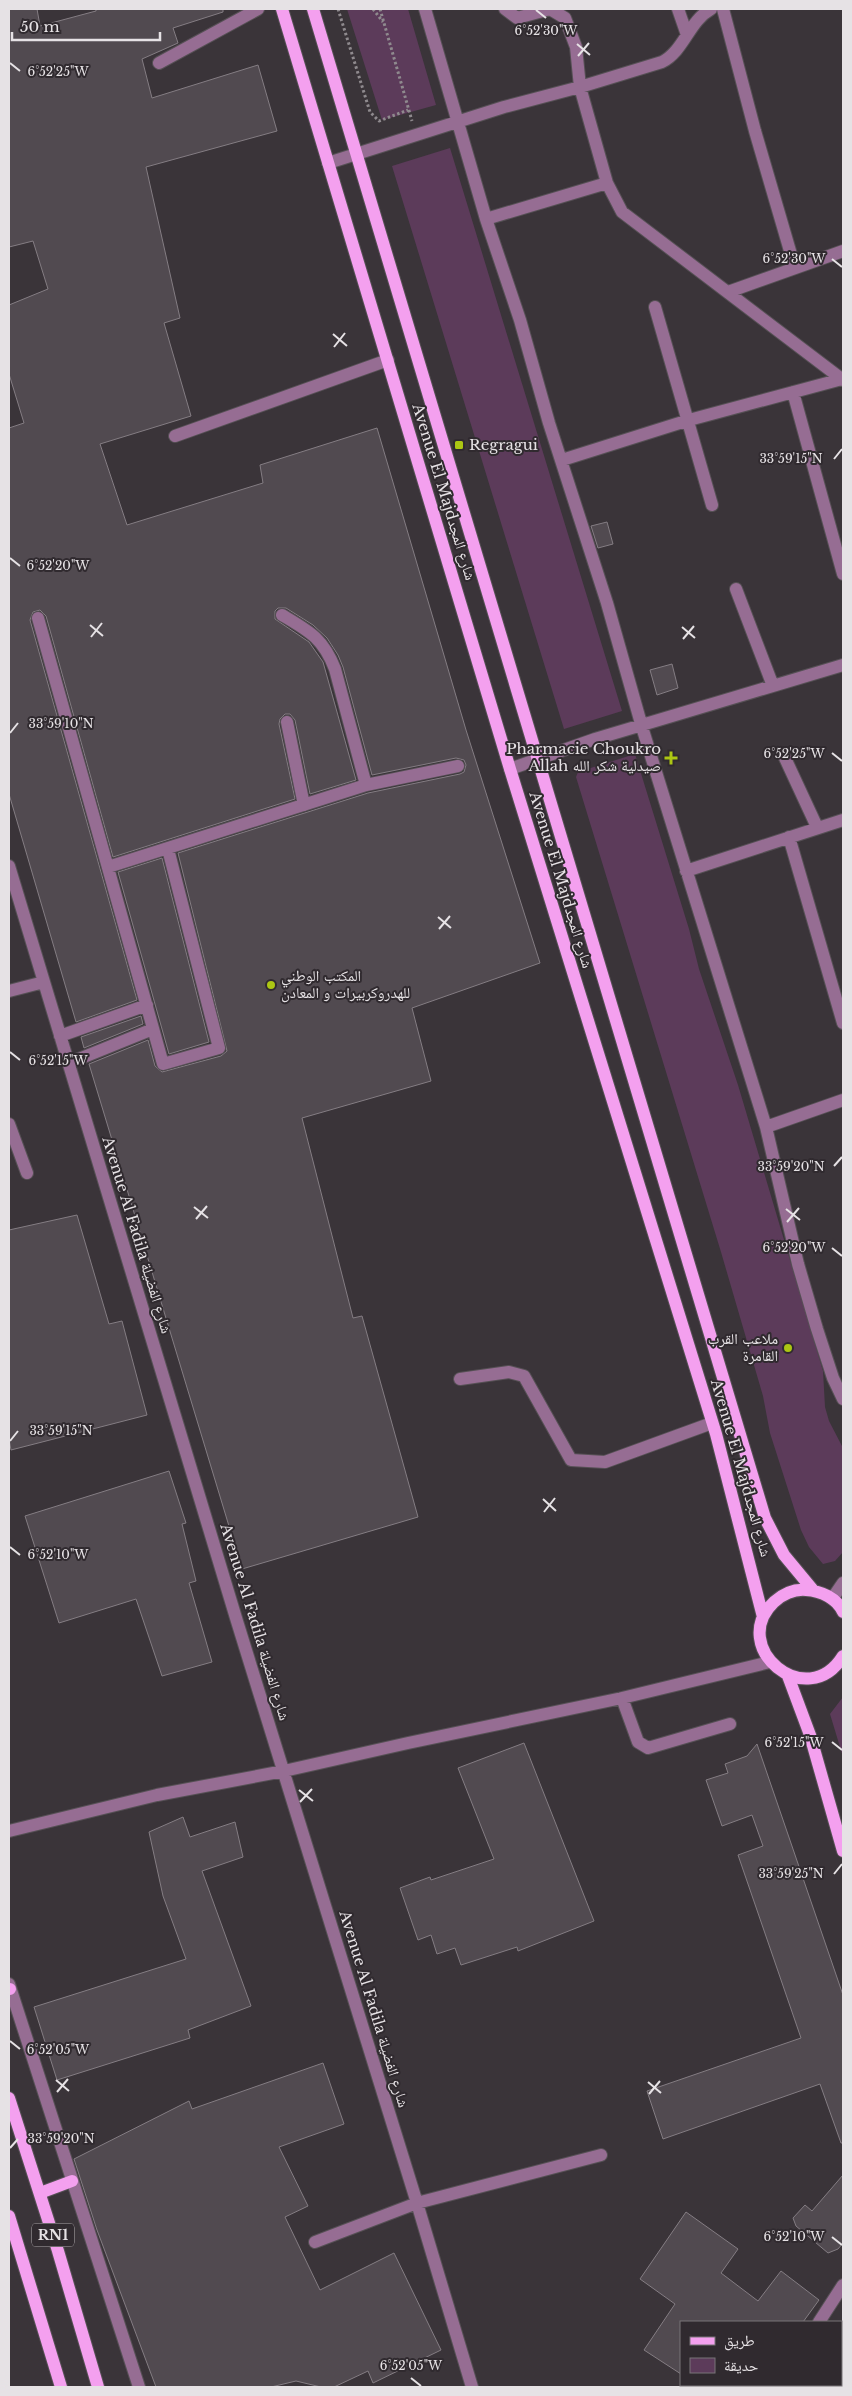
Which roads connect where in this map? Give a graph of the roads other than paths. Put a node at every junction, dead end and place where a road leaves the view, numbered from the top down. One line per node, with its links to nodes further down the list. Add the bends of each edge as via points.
1 (258, 9): 10 (street)
2 (282, 9): 14 (main road, Avenue El Majdشارع المجد)
3 (313, 9): 13 (main road, Avenue El Majdشارع المجد)
4 (425, 9): 12 (street)
5 (505, 9): 11 (street, via 517,18 550,9 565,18 576,47)
6 (678, 9): 9 (street)
7 (711, 9): 9 (street)
8 (723, 9): 18 (street)
9 (686, 35): 11 (street, via 671,58)
10 (159, 63)
11 (580, 87): 12 (street); 15 (street)
12 (459, 120): 13 (street); 16 (street)
13 (357, 154): 14 (street); 37 (main road, Avenue El Majdشارع المجد)
14 (328, 163): 21 (main road, Avenue El Majdشارع المجد)
15 (607, 183): 16 (street); 19 (street, via 622,212)
16 (486, 219): 26 (street)
17 (843, 251): 18 (street)
18 (795, 268): 19 (street)
19 (728, 292): 22 (street)
20 (655, 307): 24 (street)
21 (388, 360): 25 (street); 39 (main road, Avenue El Majdشارع المجد)
22 (843, 380): 23 (street)
23 (793, 392): 24 (street); 28 (street)
24 (689, 420): 26 (street); 27 (street)
25 (175, 436)
26 (562, 460): 35 (street)
27 (712, 504)
28 (843, 574)
29 (736, 589): 33 (street)
30 (282, 615): 40 (street, via 315,635 329,652)
31 (38, 618): 47 (street)
32 (843, 665): 33 (street)
33 (773, 686): 35 (street)
34 (287, 722): 41 (street)
35 (642, 727): 37 (street); 48 (street)
36 (784, 758): 43 (street)
37 (539, 759): 39 (street); 64 (main road, Avenue El Majdشارع المجد, via 765,1518 784,1555)
38 (458, 766): 40 (street)
39 (510, 769): 62 (main road, Avenue El Majdشارع المجد)
40 (366, 784): 41 (street)
41 (304, 805): 45 (street)
42 (843, 820): 43 (street)
43 (817, 828): 44 (street)
44 (789, 837): 48 (street); 52 (street)
45 (168, 849): 47 (street); 53 (street, via 219,1048 163,1064)
46 (9, 866): 49 (street, Avenue Al Fadila شارع الفضيلة)
47 (108, 867): 51 (street)
48 (686, 871): 58 (street)
49 (44, 982): 50 (street); 54 (street, Avenue Al Fadila شارع الفضيلة)
50 (9, 992)
51 (147, 1005): 53 (street); 54 (street)
52 (843, 1022)
53 (153, 1029): 55 (street)
54 (60, 1036): 55 (street, Avenue Al Fadila شارع الفضيلة)
55 (68, 1063): 73 (street, Avenue Al Fadila شارع الفضيلة)
56 (843, 1100): 58 (street)
57 (9, 1124): 59 (street)
58 (766, 1127): 61 (street, via 814,1320)
59 (27, 1172)
60 (460, 1379): 62 (street, via 509,1372 524,1376 571,1460 605,1462)
61 (843, 1399)
62 (712, 1422): 67 (main road, Avenue El Majdشارع المجد)
63 (843, 1583): 65 (street)
64 (813, 1590): 65 (main road); 67 (main road, via 784,1595 770,1606)
65 (832, 1599): 66 (main road)
66 (843, 1612)
67 (763, 1617): 69 (main road, Avenue El Majdشارع المجد, via 760,1632 762,1648)
68 (843, 1656): 70 (main road, via 824,1674 812,1678)
69 (770, 1662): 70 (main road); 71 (street)
70 (788, 1676): 75 (main road, via 810,1735)
71 (622, 1698): 72 (street, via 638,1742 648,1748); 73 (street)
72 (730, 1724)
73 (284, 1771): 74 (street, via 158,1795); 81 (street, Avenue Al Fadila شارع الفضيلة)
74 (9, 1831)
75 (843, 1852)
76 (9, 1987): 79 (street)
77 (9, 2098): 80 (main road, RN1)
78 (601, 2155): 81 (street)
79 (72, 2181): 80 (main road); 88 (street)
80 (40, 2194): 87 (main road, RN1)
81 (418, 2203): 83 (street); 89 (street, Avenue Al Fadila شارع الفضيلة)
82 (9, 2216): 86 (main road, RN1)
83 (315, 2242)
84 (843, 2285): 85 (street)
85 (820, 2321)
86 (61, 2387)
87 (98, 2387)
88 (139, 2387)
89 (472, 2387)

